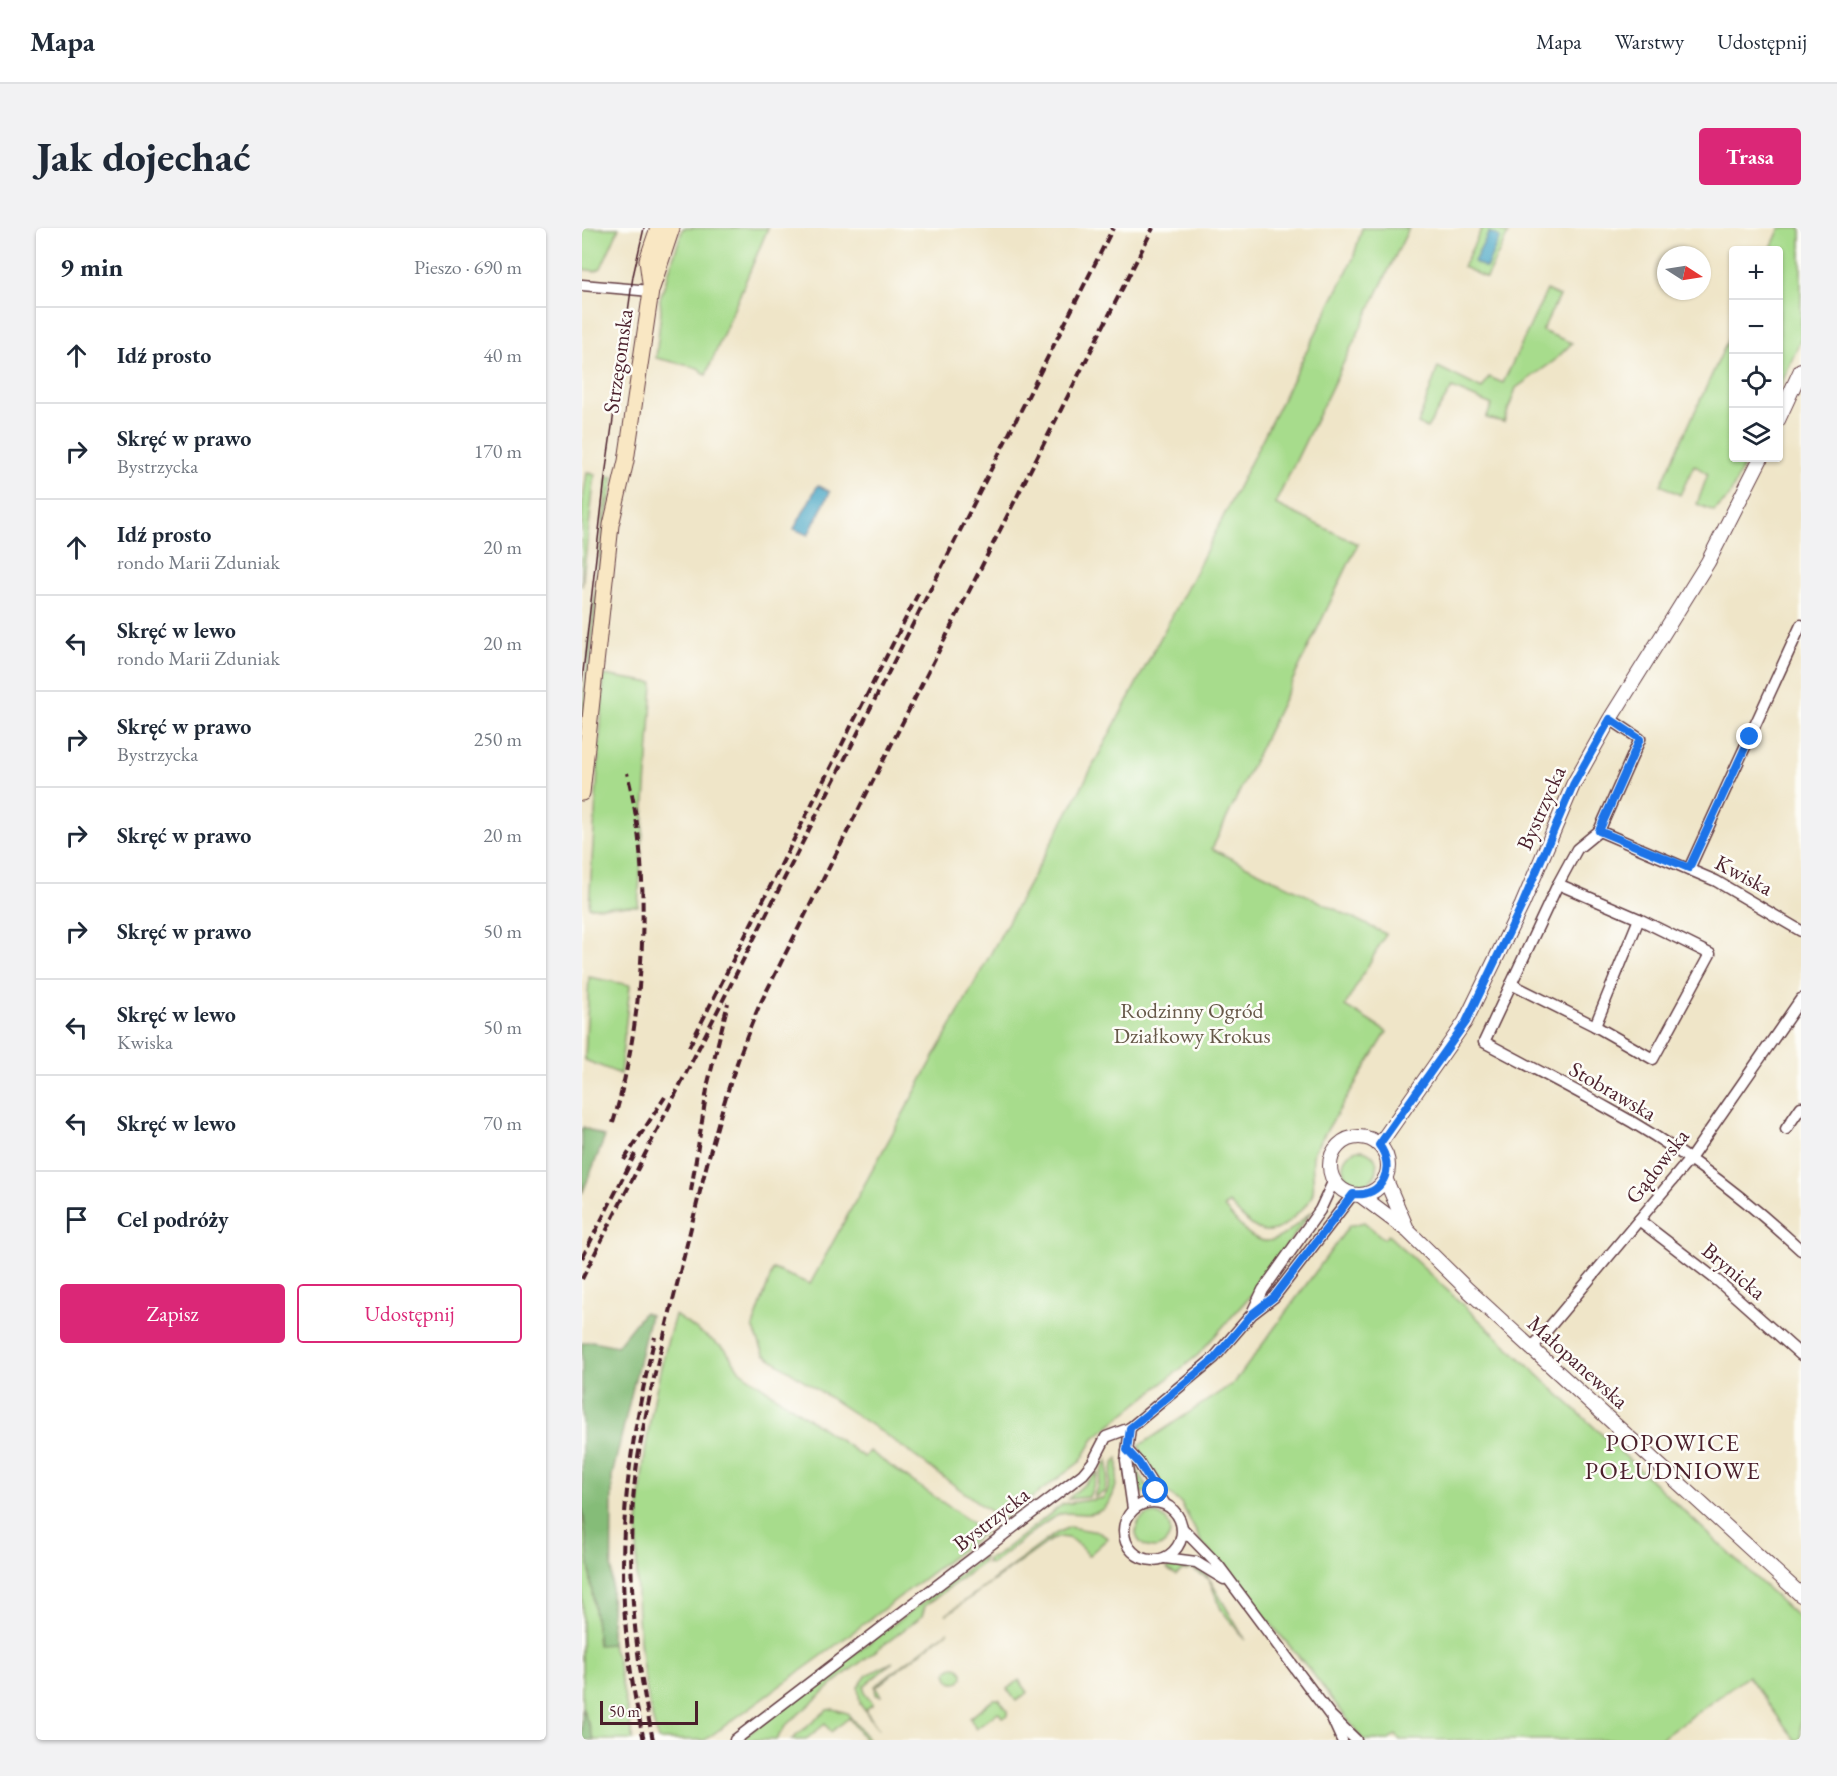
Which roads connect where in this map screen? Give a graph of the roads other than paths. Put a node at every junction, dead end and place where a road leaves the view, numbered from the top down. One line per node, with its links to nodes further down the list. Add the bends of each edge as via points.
1 (658, 228): 4 (main road, Strzegomska, via 647,260)
2 (672, 228): 4 (main road, Strzegomska)
3 (582, 285): 4 (street)
4 (651, 291): 10 (main road, Strzegomska, via 626,461 611,525)
5 (1801, 370): 6 (street)
6 (1783, 411)
7 (1759, 462): 9 (street, Bystrzycka, via 1703,571)
8 (1801, 625): 12 (street)
9 (1610, 719): 11 (street, via 1640,739); 21 (street, Bystrzycka, via 1573,785 1518,915 1466,1022)
10 (582, 793)
11 (1599, 831): 12 (street, Kwiska); 13 (street, via 1577,849)
12 (1689, 868): 15 (street, Kwiska)
13 (1558, 884): 14 (street); 16 (street)
14 (1639, 919): 18 (street); 18 (street, via 1710,954 1653,1059)
15 (1801, 931)
16 (1511, 984): 18 (street); 22 (street, Stobrawska, via 1484,1042 1611,1110)
17 (1801, 999): 22 (street, Gądowska)
18 (1595, 1026)
19 (1801, 1107): 20 (street)
20 (1786, 1130)
21 (1379, 1145): 23 (street, via 1387,1161); 24 (street, via 1363,1138 1346,1141 1333,1154)
22 (1690, 1159): 26 (street, Gądowska); 28 (street, Stobrawska)
23 (1385, 1178): 25 (street, via 1375,1190); 27 (street, Małopanewska)
24 (1334, 1180): 25 (street); 29 (street, Bystrzycka, via 1320,1210 1263,1290)
25 (1356, 1194): 27 (street, Małopanewska); 29 (street, Bystrzycka, via 1274,1297)
26 (1639, 1220): 30 (street, Gądowska); 31 (street, Brynicka, via 1718,1281)
27 (1408, 1231): 30 (street, Małopanewska)
28 (1801, 1250)
29 (1252, 1314): 32 (street, Bystrzycka, via 1214,1359)
30 (1532, 1348): 39 (street, Małopanewska)
31 (1801, 1355)
32 (1130, 1428): 33 (street); 41 (street, Bystrzycka, via 1106,1437 1083,1474)
33 (1127, 1450): 34 (street); 35 (street)
34 (1164, 1503): 35 (street, via 1148,1502); 36 (street, via 1178,1515)
35 (1133, 1509): 37 (street, via 1123,1532 1130,1549 1146,1559)
36 (1182, 1528): 37 (street, via 1179,1546); 38 (street, via 1218,1565)
37 (1165, 1558): 38 (street, via 1196,1562)
38 (1229, 1583): 40 (street)
39 (1801, 1595)
40 (1330, 1715): 42 (street); 43 (street)
41 (735, 1740)
42 (1342, 1740)
43 (1356, 1740)

